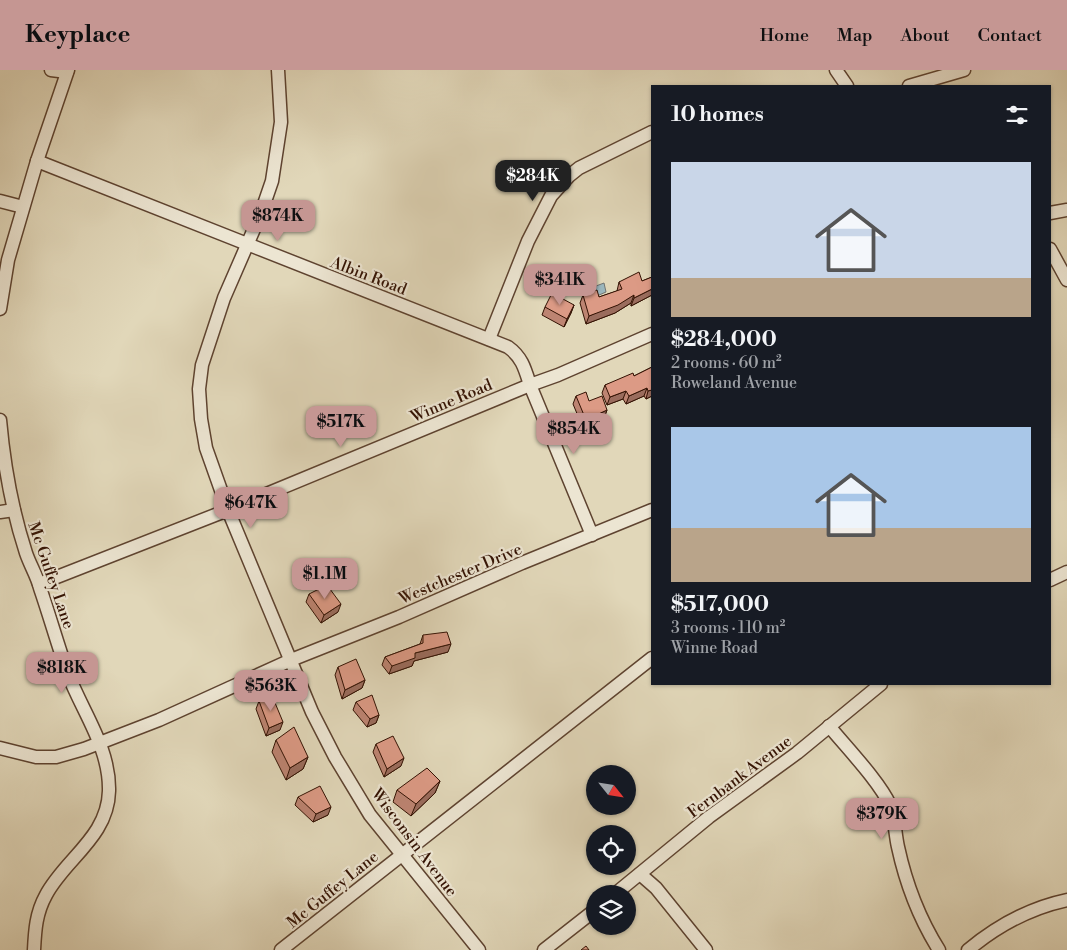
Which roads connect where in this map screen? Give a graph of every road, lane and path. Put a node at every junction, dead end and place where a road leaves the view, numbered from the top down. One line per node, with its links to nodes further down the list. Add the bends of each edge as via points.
1 (51, 70): 5 (street)
2 (278, 70): 14 (street, Wisconsin Avenue, via 281,122 278,150 272,180)
3 (836, 70): 6 (street)
4 (964, 70): 7 (street)
5 (67, 71): 9 (street)
6 (846, 85)
7 (912, 85)
8 (651, 132): 19 (street, via 580,168 551,196 528,241)
9 (37, 161): 11 (street); 14 (street, Albin Road)
10 (0, 201): 11 (street)
11 (23, 207): 17 (street, via 8,260)
12 (1067, 210): 13 (street)
13 (1051, 213)
14 (248, 245): 19 (street, Albin Road); 23 (street, Wisconsin Avenue, via 212,333 202,365 199,389 206,448)
15 (1051, 252): 16 (street)
16 (1067, 280)
17 (0, 309)
18 (651, 334): 20 (street, Winne Road)
19 (489, 340): 20 (street, Albin Road, via 517,354)
20 (530, 385): 23 (street, Winne Road); 26 (street, Albin Road)
21 (0, 420): 22 (street, Mc Guffey Lane, via 4,463)
22 (14, 510): 25 (street); 29 (street, Mc Guffey Lane)
23 (228, 510): 29 (street, Winne Road); 31 (street, Wisconsin Avenue)
24 (651, 510): 26 (street, Westchester Drive)
25 (0, 512)
26 (592, 535): 31 (street, Westchester Drive)
27 (1067, 572): 28 (street)
28 (1051, 580)
29 (39, 584): 34 (street, Mc Guffey Lane, via 69,675)
30 (651, 659): 36 (street)
31 (291, 660): 34 (street, Westchester Drive); 36 (street, Wisconsin Avenue, via 335,757 370,815)
32 (880, 685): 33 (street, Fernbank Avenue)
33 (829, 726): 37 (street, Fernbank Avenue); 46 (street, via 878,785 890,806 910,893)
34 (100, 743): 35 (street, Westchester Drive, via 56,757); 41 (street, Mc Guffey Lane, via 108,775 108,806 94,836 46,894 35,927)
35 (0, 748)
36 (402, 854): 42 (street, Mc Guffey Lane); 43 (street, Wisconsin Avenue)
37 (640, 874): 38 (street, Fernbank Avenue); 45 (street, via 656,888)
38 (626, 885)
39 (1067, 900): 47 (street, via 1026,912 989,933)
40 (586, 917): 44 (street)
41 (34, 950)
42 (282, 950)
43 (479, 950)
44 (544, 950)
45 (706, 950)
46 (939, 950)
47 (968, 950)

